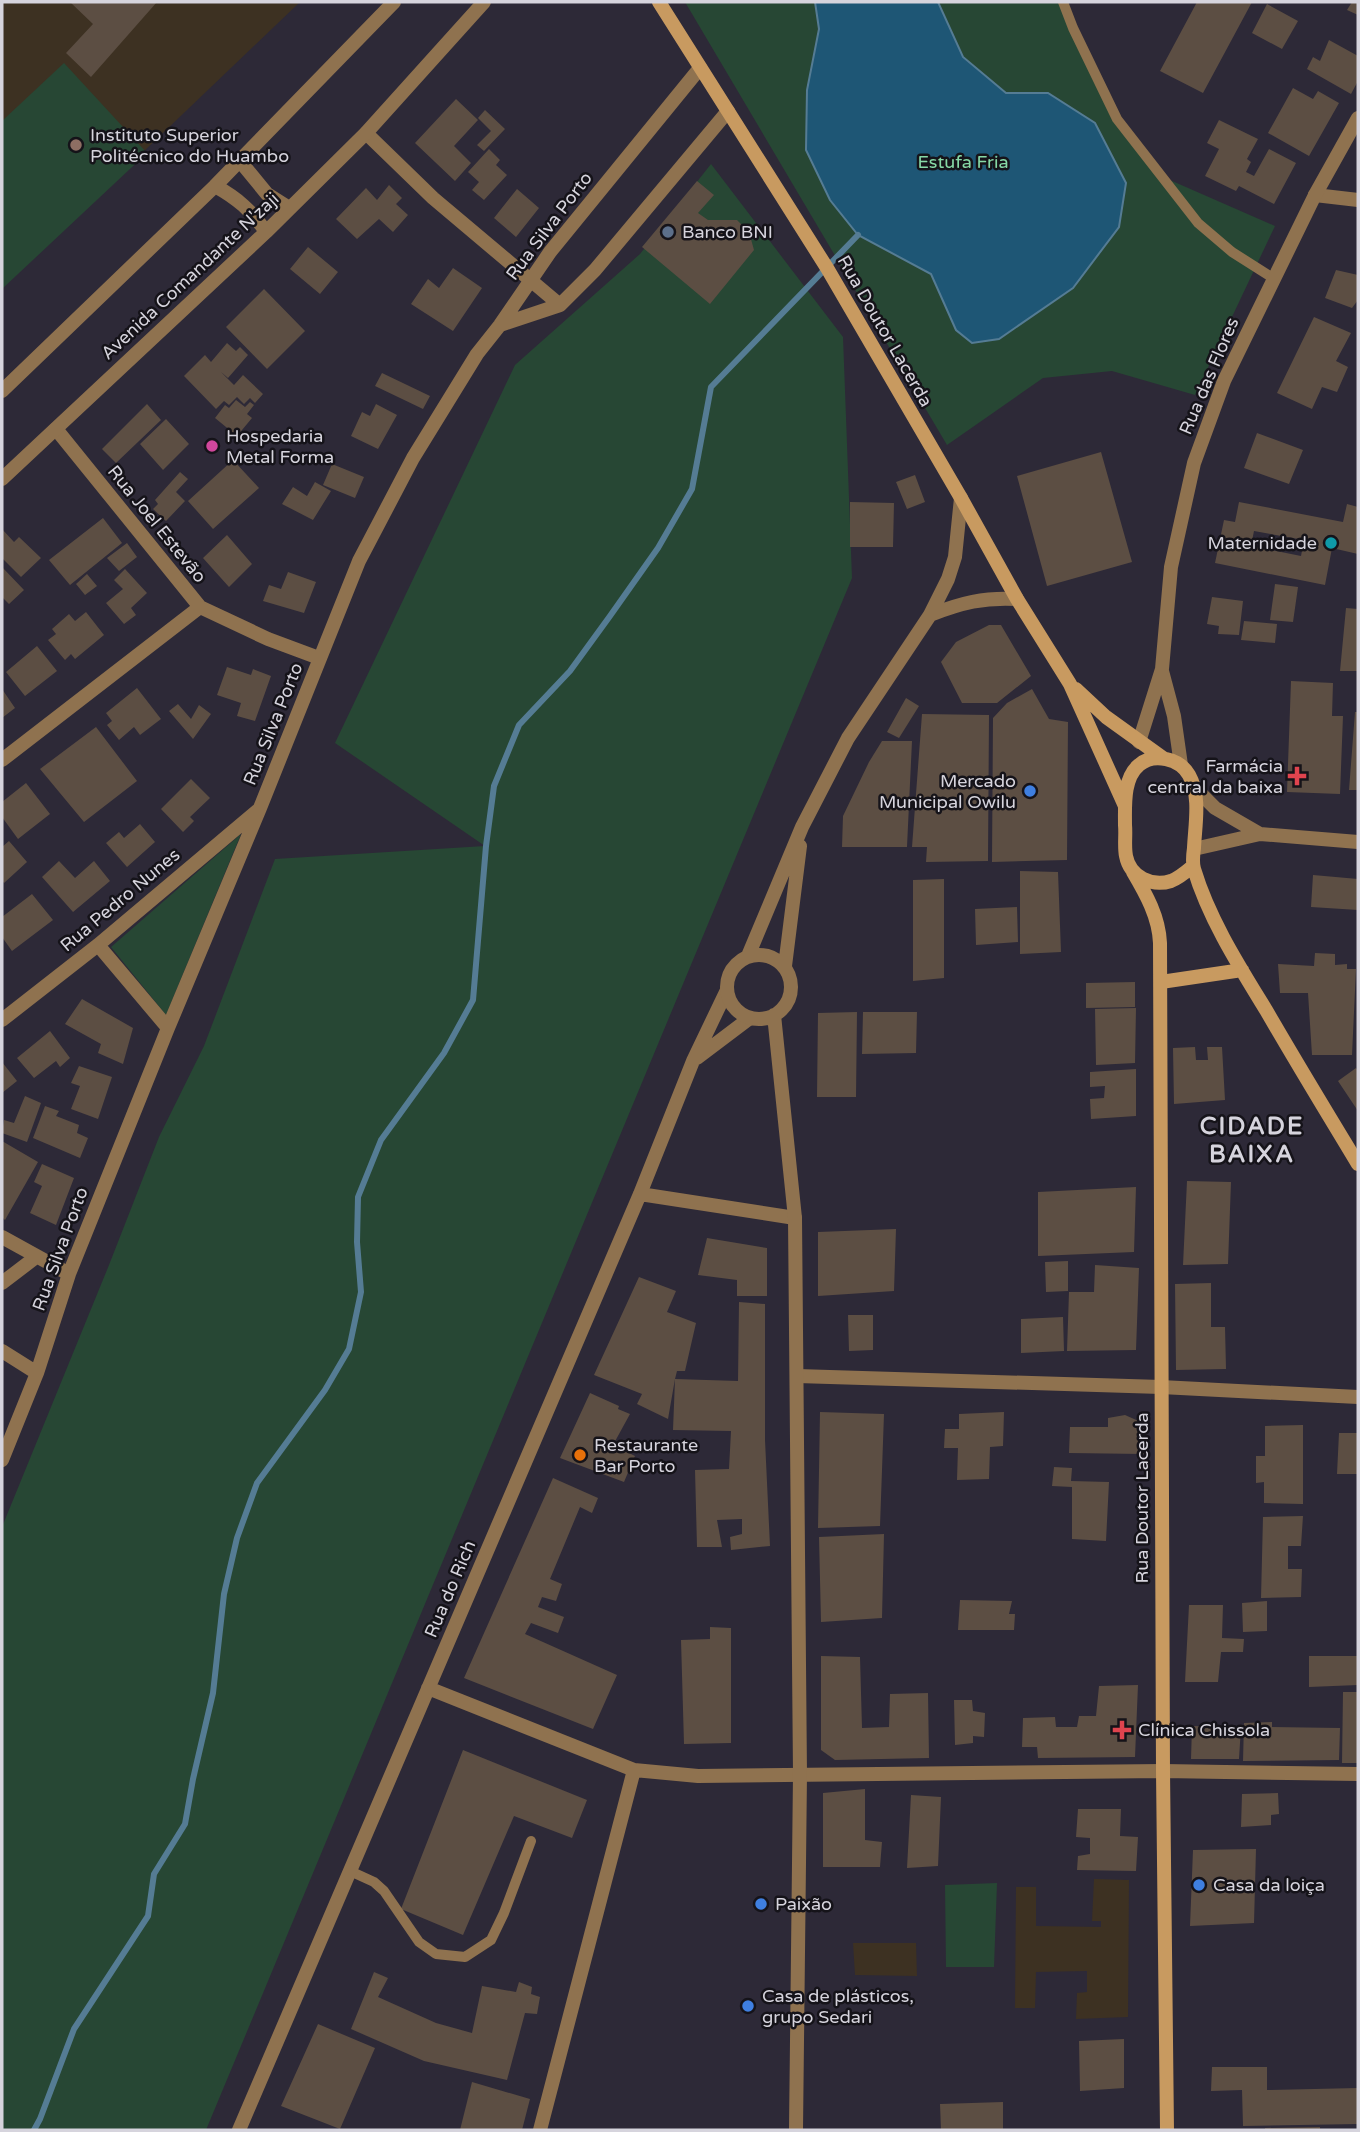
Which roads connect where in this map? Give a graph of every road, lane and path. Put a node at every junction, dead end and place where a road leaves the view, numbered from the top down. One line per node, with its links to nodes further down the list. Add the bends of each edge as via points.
1 (379, 2): 6 (street)
2 (394, 2): 6 (street)
3 (484, 2): 10 (street, Avenida Comandante N'zaji)
4 (659, 2): 7 (main road, Rua Doutor Lacerda)
5 (1063, 2): 17 (lane, via 1117,119 1198,223)
6 (378, 20): 11 (street)
7 (700, 68): 8 (main road, Rua Doutor Lacerda); 18 (street, Rua Silva Porto)
8 (727, 111): 19 (street, via 595,270); 24 (main road, Rua Doutor Lacerda, via 827,268)
9 (1358, 118): 13 (street, Rua das Flores)
10 (366, 133): 15 (street, Avenida Comandante N'zaji); 18 (street, via 433,198)
11 (240, 162): 12 (street); 15 (street, via 267,194)
12 (215, 187): 16 (street, via 244,205); 21 (street)
13 (1315, 195): 14 (street); 17 (street, Rua das Flores)
14 (1358, 200)
15 (289, 208): 16 (street, Avenida Comandante N'zaji)
16 (266, 232): 22 (street, Avenida Comandante N'zaji)
17 (1273, 278): 29 (street, Rua das Flores, via 1224,381 1194,464 1171,567)
18 (531, 280): 19 (street); 20 (street, Rua Silva Porto)
19 (560, 305): 20 (street)
20 (500, 325): 28 (street, Rua Silva Porto, via 413,458 359,561)
21 (2, 391)
22 (56, 429): 23 (street, Avenida Comandante N'zaji); 26 (street, Rua Joel Estevão)
23 (2, 479)
24 (961, 498): 25 (main road, Rua Doutor Lacerda); 27 (street, via 956,557)
25 (1017, 599): 27 (street, via 993,597); 30 (main road, Rua Doutor Lacerda)
26 (200, 607): 28 (street, Rua Joel Estevão); 33 (street)
27 (930, 615): 39 (street, via 848,738)
28 (320, 658): 38 (street, Rua Silva Porto)
29 (1162, 669): 31 (street, Rua das Flores); 34 (street, Rua das Flores)
30 (1070, 684): 31 (main road, Rua Doutor Lacerda); 37 (main road, Rua Doutor Lacerda)
31 (1139, 742): 32 (main road, Rua Doutor Lacerda); 35 (main road, Rua Doutor Lacerda)
32 (1163, 758): 34 (main road); 35 (main road, via 1139,765)
33 (2, 760)
34 (1181, 765): 36 (main road)
35 (1130, 776): 37 (main road, Rua Doutor Lacerda)
36 (1196, 789): 40 (street, via 1215,808); 42 (main road)
37 (1125, 807): 44 (main road, Rua Doutor Lacerda, via 1126,858)
38 (260, 808): 45 (street, Rua Pedro Nunes); 54 (street, Rua Silva Porto)
39 (802, 827): 46 (street); 47 (street)
40 (1259, 834): 41 (street); 42 (street)
41 (1358, 842)
42 (1194, 849): 43 (main road)
43 (1193, 866): 44 (main road, via 1156,884); 48 (main road)
44 (1133, 872): 49 (main road, Rua Doutor Lacerda, via 1149,900 1160,936)
45 (98, 944): 53 (street, Rua Pedro Nunes); 54 (street)
46 (748, 956): 47 (street, via 768,956); 50 (street, via 732,970)
47 (785, 967): 51 (street, via 792,986 790,997)
48 (1242, 970): 49 (main road); 56 (main road)
49 (1161, 982): 66 (main road, Rua Doutor Lacerda)
50 (727, 990): 52 (street, via 738,1012); 55 (street, Rua do Rich)
51 (774, 1015): 52 (street); 58 (street)
52 (750, 1018): 55 (street)
53 (2, 1020)
54 (168, 1028): 61 (street, Rua Silva Porto)
55 (693, 1061): 57 (street, Rua do Rich)
56 (1358, 1164)
57 (639, 1194): 58 (street); 69 (street, Rua do Rich)
58 (794, 1218): 65 (street)
59 (2, 1237): 60 (street)
60 (36, 1257): 61 (street); 62 (street)
61 (69, 1274): 64 (street, Rua Silva Porto)
62 (2, 1283)
63 (2, 1351): 64 (street)
64 (37, 1373): 68 (street, Rua Silva Porto)
65 (797, 1376): 66 (street); 72 (street)
66 (1161, 1387): 67 (street); 71 (main road, Rua Doutor Lacerda)
67 (1358, 1397)
68 (2, 1460)
69 (428, 1688): 70 (street); 75 (street, Rua do Rich)
70 (635, 1770): 72 (street, via 698,1776); 77 (street)
71 (1163, 1771): 72 (street); 73 (street); 79 (main road, Rua Doutor Lacerda)
72 (800, 1774): 78 (street)
73 (1358, 1774)
74 (531, 1841): 75 (lane, via 491,1940 465,1957 436,1954 419,1942 384,1891)
75 (350, 1871): 76 (street, Rua do Rich)
76 (239, 2130)
77 (540, 2130)
78 (796, 2130)
79 (1167, 2130)

